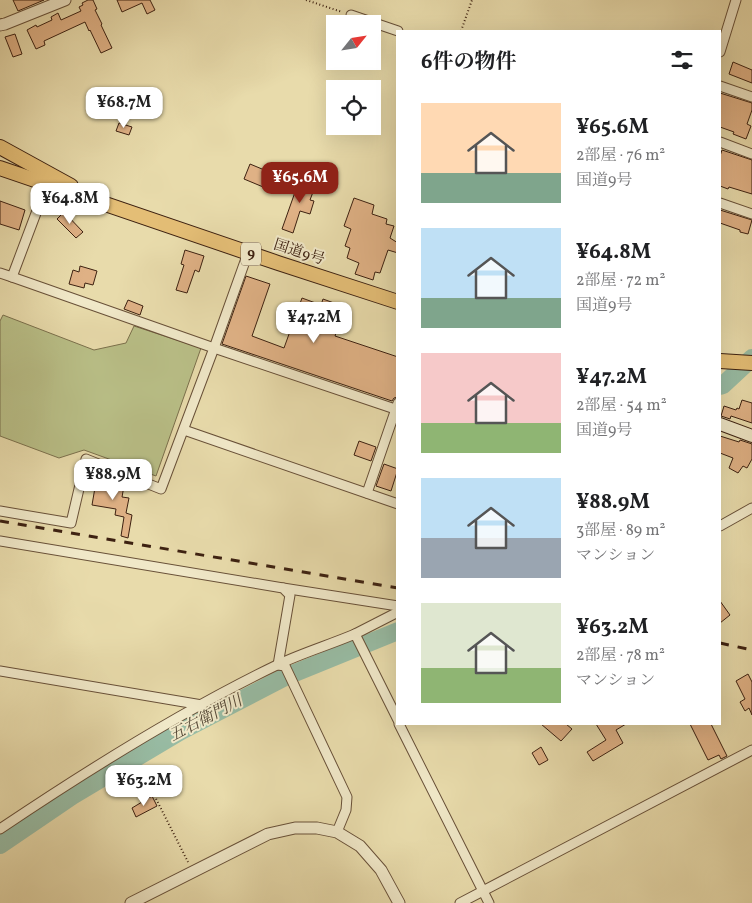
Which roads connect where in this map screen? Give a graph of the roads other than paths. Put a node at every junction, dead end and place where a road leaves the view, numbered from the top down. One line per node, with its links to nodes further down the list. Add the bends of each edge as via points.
1 (65, 0): 3 (street)
2 (736, 0): 7 (street)
3 (50, 3): 4 (street)
4 (0, 25)
5 (381, 25): 6 (street)
6 (396, 30)
7 (721, 49)
8 (721, 86): 9 (street)
9 (752, 97)
10 (721, 142): 12 (street)
11 (0, 147): 16 (highway, 国道9号 / 9)
12 (752, 154)
13 (0, 168): 14 (highway, 国道9号 / 9)
14 (47, 184): 16 (highway, 国道9号 / 9); 20 (street)
15 (721, 202): 17 (street)
16 (105, 204): 18 (highway, 国道9号 / 9)
17 (752, 214)
18 (248, 253): 21 (highway, 国道9号 / 9); 22 (street)
19 (0, 273): 20 (street)
20 (12, 277): 22 (street)
21 (396, 301)
22 (214, 348): 25 (street); 28 (street)
23 (723, 361): 24 (highway)
24 (752, 363)
25 (396, 407)
26 (396, 410): 30 (street)
27 (721, 424): 29 (main road)
28 (184, 430): 30 (street); 33 (street, via 160,490 86,459 71,523)
29 (752, 436)
30 (367, 494): 31 (street)
31 (396, 503)
32 (752, 508): 34 (street)
33 (0, 511)
34 (721, 525)
35 (0, 541): 36 (street)
36 (283, 588): 37 (street); 40 (street, via 290,595)
37 (396, 606)
38 (396, 613): 39 (street)
39 (355, 634): 40 (street); 43 (street)
40 (278, 665): 42 (street); 47 (street, via 285,666 347,797 346,810)
41 (0, 671): 42 (street)
42 (202, 705): 46 (street, via 139,740)
43 (396, 716)
44 (400, 725): 48 (street)
45 (752, 750): 48 (street)
46 (0, 829)
47 (337, 832): 49 (street, via 295,828 268,834); 50 (street, via 360,846 381,870)
48 (483, 891): 51 (street); 52 (street)
49 (131, 903)
50 (399, 903)
51 (460, 903)
52 (489, 903)

